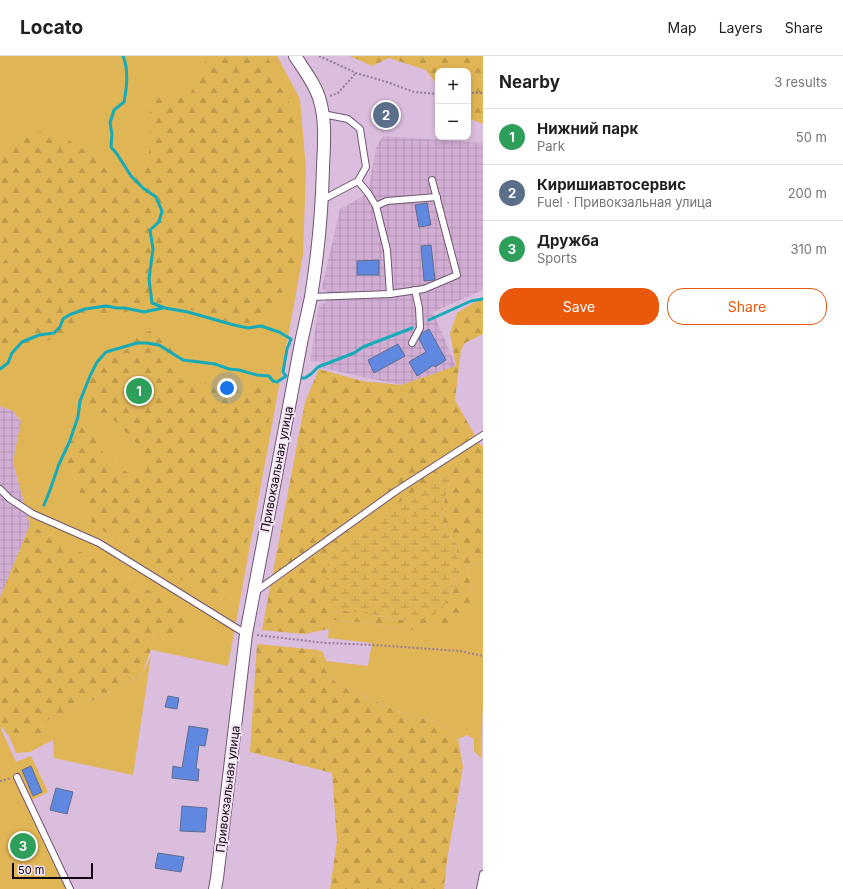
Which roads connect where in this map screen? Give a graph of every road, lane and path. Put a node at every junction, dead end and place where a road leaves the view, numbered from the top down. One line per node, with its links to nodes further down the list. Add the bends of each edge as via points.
1 (295, 56): 7 (street, Привокзальная улица)
2 (319, 56): 3 (path)
3 (356, 73): 6 (path, via 414,92); 7 (path, via 338,92)
4 (471, 93): 5 (path)
5 (483, 93)
6 (435, 94)
7 (320, 99): 8 (street, Привокзальная улица)
8 (323, 114): 10 (lane, via 348,119 360,129 366,167); 12 (street, Привокзальная улица)
9 (432, 180): 11 (lane)
10 (358, 181): 12 (lane); 13 (lane)
11 (437, 197): 13 (lane, via 387,201); 14 (lane, via 457,275 424,290)
12 (322, 200): 16 (street, Привокзальная улица)
13 (376, 206): 15 (lane, via 387,250)
14 (415, 290): 15 (lane); 17 (lane, via 420,328)
15 (390, 294): 16 (lane)
16 (310, 297): 20 (street, Привокзальная улица)
17 (412, 343)
18 (483, 436): 20 (lane, via 396,491)
19 (0, 489): 21 (lane, via 33,514 100,543)
20 (253, 593): 21 (street, Привокзальная улица)
21 (246, 634): 22 (path, via 326,643 460,651); 26 (street, Привокзальная улица)
22 (483, 656)
23 (17, 777): 25 (lane)
24 (483, 874): 27 (lane)
25 (70, 889)
26 (215, 889)
27 (480, 889)

